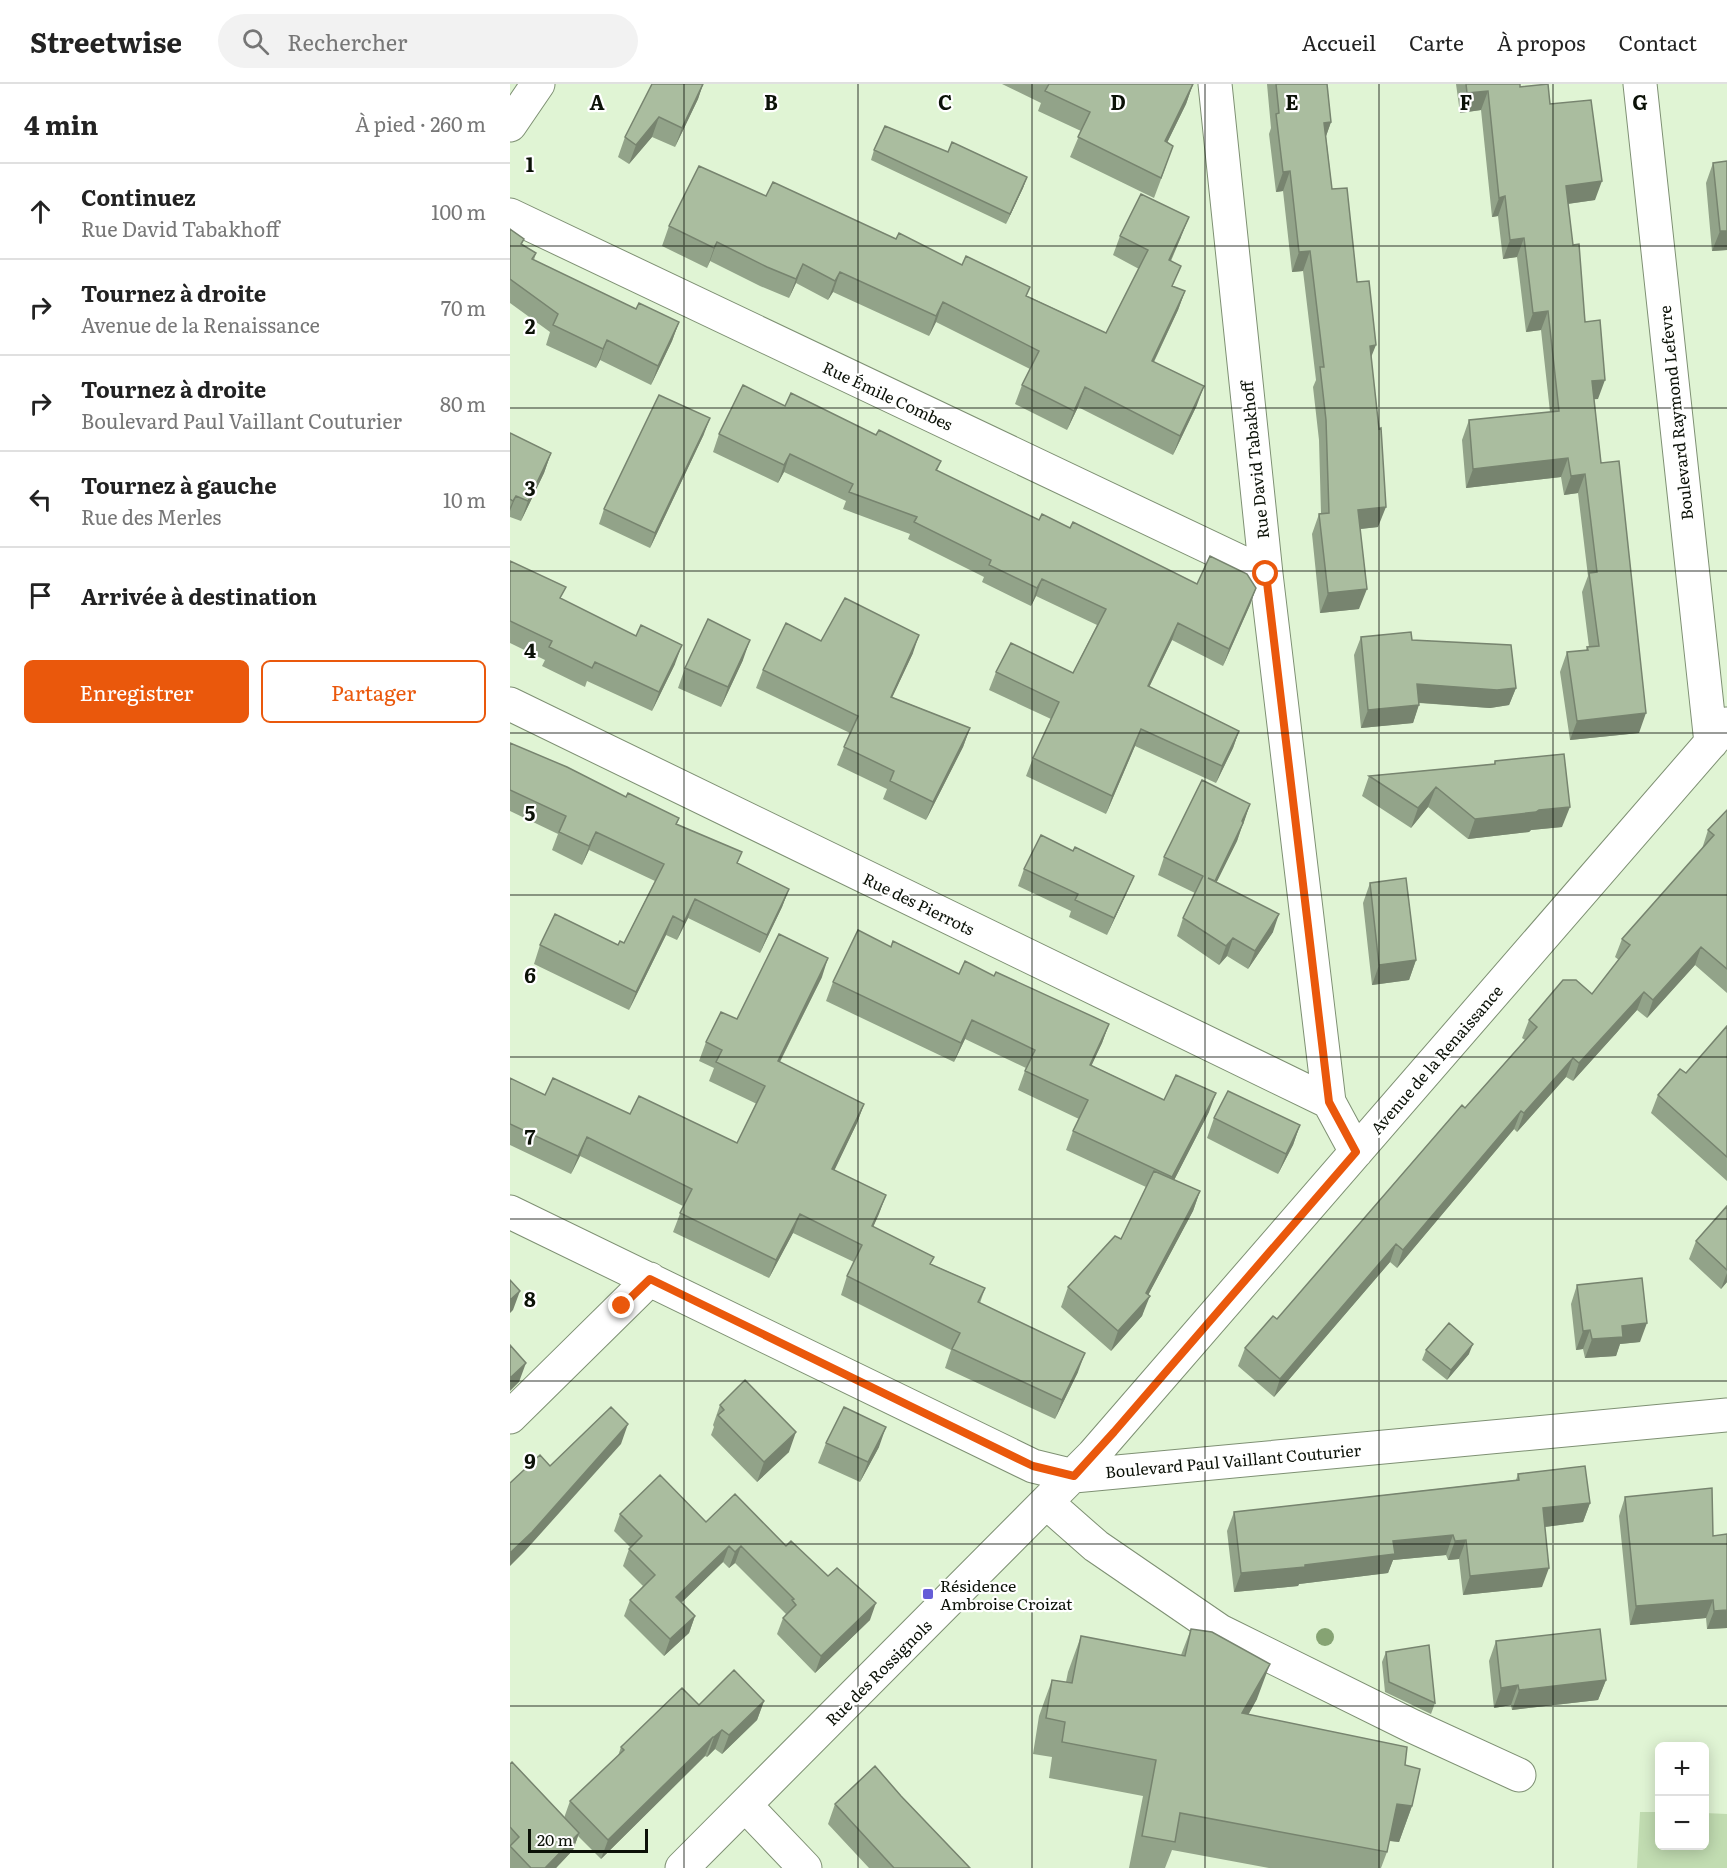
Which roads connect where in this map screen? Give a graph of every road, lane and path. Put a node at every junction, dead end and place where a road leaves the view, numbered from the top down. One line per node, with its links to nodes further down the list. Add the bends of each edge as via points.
1 (538, 84): 4 (street)
2 (1215, 84): 6 (street, Rue David Tabakhoff)
3 (1640, 84): 8 (street, Boulevard Raymond Lefevre)
4 (510, 125)
5 (510, 215): 6 (street, Rue Émile Combes)
6 (1266, 574): 9 (street, Rue David Tabakhoff)
7 (510, 704): 9 (street, Rue des Pierrots)
8 (1719, 733): 10 (street, Avenue de la Renaissance)
9 (1329, 1102): 10 (street, Rue David Tabakhoff)
10 (1356, 1152): 15 (street, Avenue de la Renaissance)
11 (510, 1212): 12 (street, Boulevard Paul Vaillant Couturier)
12 (650, 1279): 14 (street); 15 (street, Boulevard Paul Vaillant Couturier, via 1033,1466)
13 (1727, 1414): 15 (street, Boulevard Paul Vaillant Couturier)
14 (510, 1417)
15 (1074, 1476): 16 (street, Rue des Rossignols)
16 (1047, 1503): 17 (street, via 1096,1545 1220,1631); 18 (street, Rue des Rossignols)
17 (1519, 1775)
18 (745, 1805): 19 (street, Rue des Rossignols); 20 (street)
19 (682, 1868)
20 (805, 1868)

